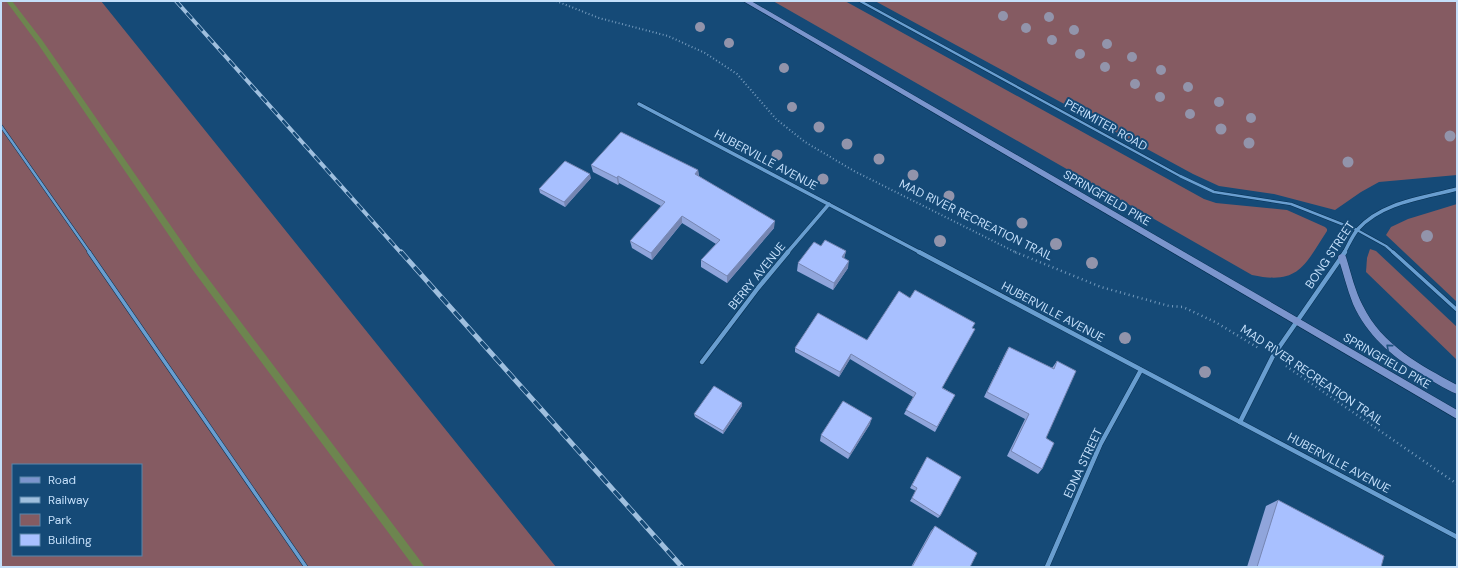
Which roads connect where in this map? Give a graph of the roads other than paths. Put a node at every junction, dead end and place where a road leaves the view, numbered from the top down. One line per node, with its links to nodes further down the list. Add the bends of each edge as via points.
1 (746, 1): 10 (main road, SPRINGFIELD PIKE)
2 (860, 1): 7 (lane, PERIMITER ROAD, via 1180,176 1214,192 1291,204)
3 (639, 104): 6 (street, HUBERVILLE AVENUE)
4 (1, 126): 17 (lane)
5 (1457, 188): 7 (street, BONG STREET, via 1389,207 1372,216)
6 (828, 204): 11 (street, BERRY AVENUE, via 758,288); 12 (street, HUBERVILLE AVENUE)
7 (1357, 230): 8 (street, BONG STREET); 9 (lane, PERIMITER ROAD, via 1386,246)
8 (1342, 257): 10 (street, BONG STREET); 13 (main road, one-way to 8, via 1406,360 1375,333 1359,308)
9 (1457, 310)
10 (1295, 322): 14 (main road, SPRINGFIELD PIKE); 15 (street, BONG STREET, via 1273,356)
11 (702, 362)
12 (1141, 370): 15 (street, HUBERVILLE AVENUE); 18 (street, EDNA STREET, via 1100,445)
13 (1457, 390)
14 (1457, 415)
15 (1240, 422): 16 (street, HUBERVILLE AVENUE)
16 (1457, 537)
17 (306, 567)
18 (1047, 567)

